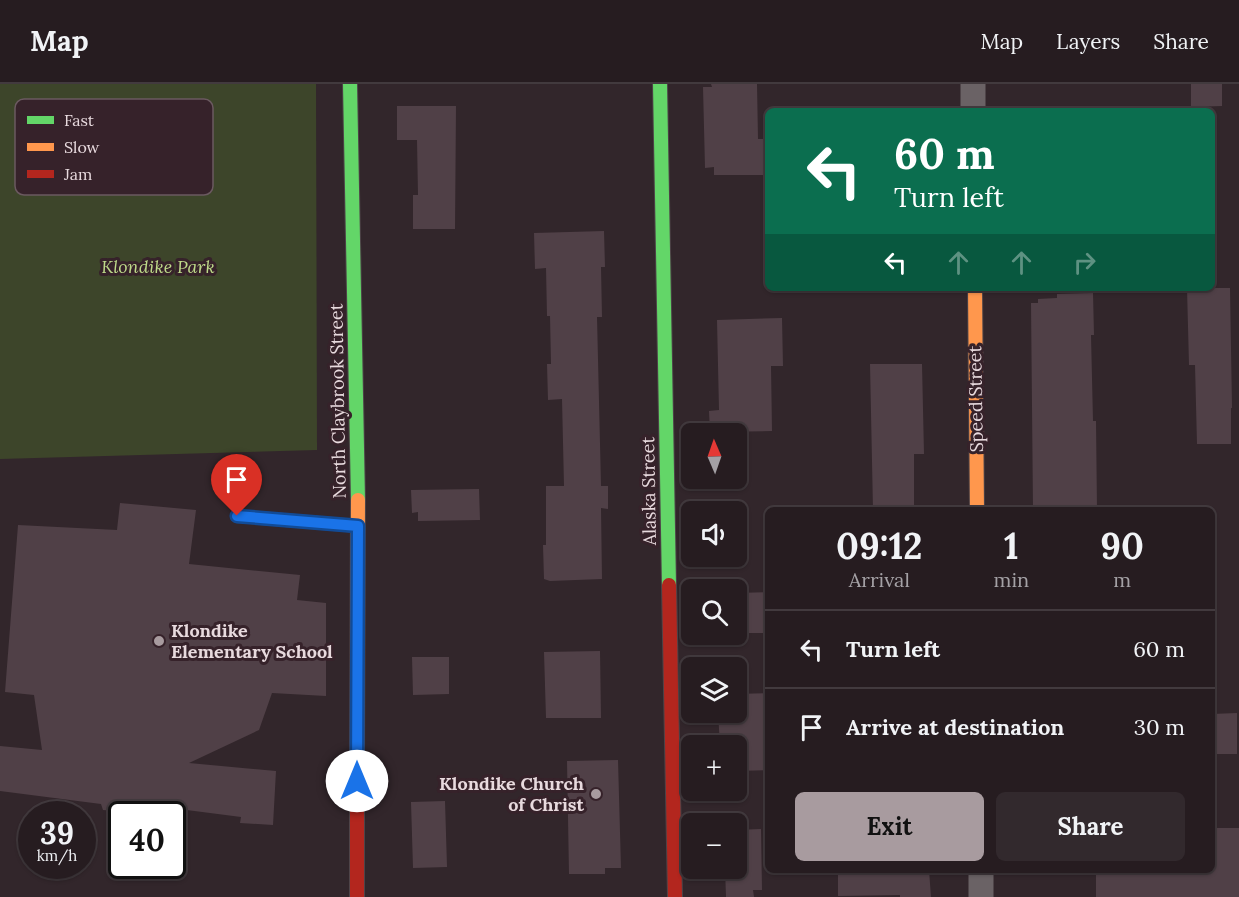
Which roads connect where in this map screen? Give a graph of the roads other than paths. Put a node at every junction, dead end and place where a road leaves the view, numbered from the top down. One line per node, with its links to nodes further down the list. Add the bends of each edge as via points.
1 (350, 84): 8 (street, North Claybrook Street)
2 (660, 84): 11 (street, Alaska Street)
3 (973, 84): 4 (street)
4 (973, 108)
5 (975, 291): 6 (street, Speed Street)
6 (977, 507)
7 (237, 516): 8 (lane)
8 (358, 526): 10 (street, North Claybrook Street)
9 (981, 873): 12 (street)
10 (357, 897)
11 (675, 897)
12 (981, 897)

